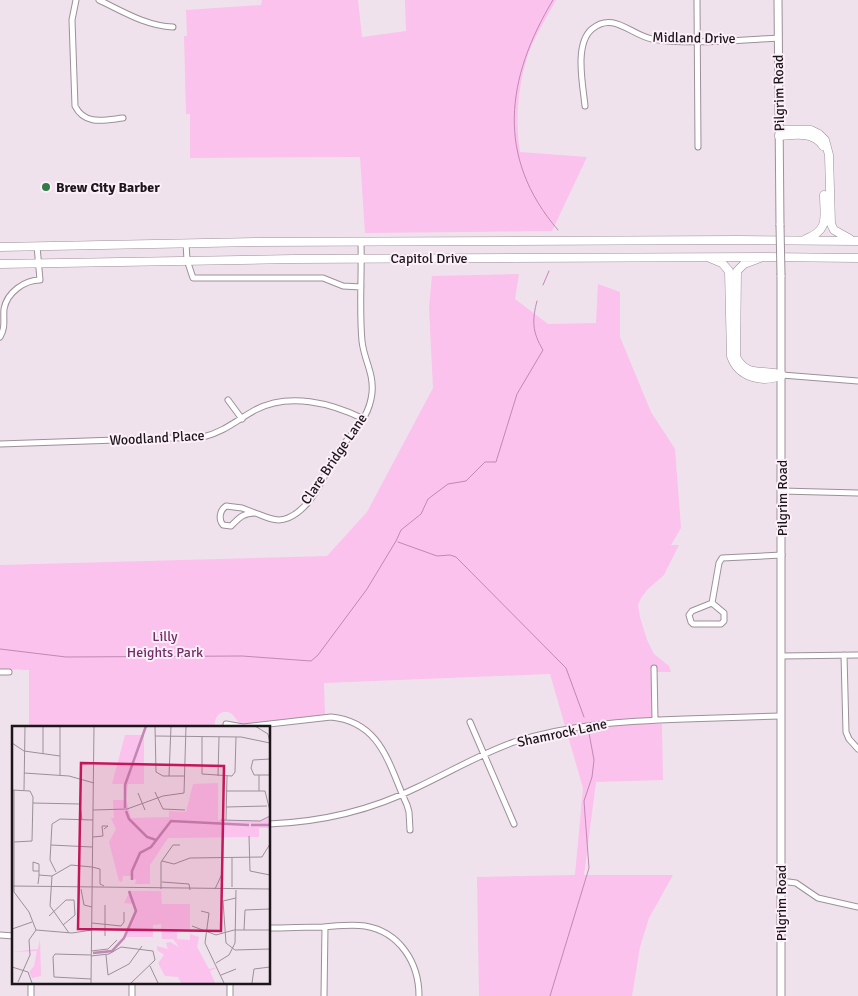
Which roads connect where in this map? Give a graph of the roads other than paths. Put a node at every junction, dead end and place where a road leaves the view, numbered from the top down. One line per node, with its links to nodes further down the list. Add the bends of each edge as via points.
1 (76, 0): 9 (street, via 72,20 75,106 80,115 89,120)
2 (98, 0): 5 (street, via 143,21)
3 (697, 0): 7 (street)
4 (778, 0): 6 (main road, Pilgrim Road)
5 (173, 28)
6 (778, 38): 7 (street, Midland Drive); 10 (main road, Pilgrim Road)
7 (698, 41): 8 (street, Midland Drive, via 653,39 623,24 610,22 597,26 588,34 581,53); 11 (street)
8 (585, 106)
9 (123, 118)
10 (779, 133): 12 (main road, via 812,136 824,151 824,226 820,232); 14 (main road, via 811,130 825,140 829,155 831,224 838,233); 29 (main road, Pilgrim Road, bridge)
11 (698, 148)
12 (802, 240): 13 (main road, Capitol Drive); 14 (main road, Capitol Drive)
13 (531, 241): 15 (main road, Capitol Drive); 19 (main road)
14 (856, 241)
15 (361, 242): 16 (main road, Capitol Drive); 23 (street, Clare Bridge Lane)
16 (186, 243): 17 (main road, Capitol Drive); 24 (street)
17 (37, 246): 18 (main road, Capitol Drive); 26 (street)
18 (2, 248)
19 (532, 257): 20 (main road, Capitol Drive); 23 (main road, Capitol Drive)
20 (706, 257): 21 (main road, Capitol Drive); 29 (main road, via 722,263 729,271 730,356 733,363 749,376 773,379)
21 (765, 257): 22 (main road, Capitol Drive); 29 (main road, via 744,264 737,271 736,357 747,370)
22 (858, 258)
23 (361, 259): 24 (main road, Capitol Drive); 27 (street, Clare Bridge Lane)
24 (187, 260): 26 (main road, Capitol Drive); 27 (street, via 193,278 323,278 343,286)
25 (0, 264): 26 (main road, Capitol Drive)
26 (38, 264): 28 (street, via 40,280 24,283 8,300)
27 (361, 287): 33 (street, Clare Bridge Lane, via 362,342 372,378 371,399)
28 (0, 337)
29 (782, 375): 30 (street); 35 (main road, Pilgrim Road)
30 (858, 382)
31 (228, 400): 32 (street)
32 (242, 419): 33 (street, Woodland Place, via 271,404 297,400); 34 (street, Woodland Place, via 223,430 194,438)
33 (364, 419): 37 (street, Clare Bridge Lane, via 340,450 317,490 295,514 278,520)
34 (0, 444)
35 (782, 491): 36 (street); 38 (main road, Pilgrim Road)
36 (858, 493)
37 (256, 513): 37 (street, Clare Bridge Lane, via 226,506 221,510 221,523 231,526 241,516)
38 (782, 555): 39 (street, via 722,558); 42 (main road, Pilgrim Road)
39 (712, 603): 39 (street, via 692,611 689,615 691,622 720,624 724,621 724,612)
40 (844, 655): 41 (street); 42 (street); 52 (street, via 846,732)
41 (858, 655)
42 (781, 656): 46 (main road, Pilgrim Road)
43 (654, 668): 47 (street)
44 (0, 672): 45 (street)
45 (9, 672)
46 (780, 716): 47 (street, Shamrock Lane); 58 (main road, Pilgrim Road)
47 (656, 720): 53 (street, Shamrock Lane, via 576,726)
48 (470, 722): 53 (street)
49 (226, 724): 50 (street)
50 (237, 726)
51 (251, 726): 54 (street, via 325,717 354,723 378,741)
52 (858, 749)
53 (484, 754): 54 (street, Shamrock Lane); 56 (street)
54 (402, 794): 55 (street, Shamrock Lane, via 348,813); 57 (street, via 409,812)
55 (270, 824)
56 (514, 824)
57 (410, 830)
58 (781, 881): 59 (street, via 796,883 818,898); 64 (main road, Pilgrim Road)
59 (858, 907)
60 (325, 927): 61 (street); 62 (street); 63 (street, via 372,928 398,942 409,954 415,968)
61 (270, 928)
62 (324, 996)
63 (419, 996)
64 (781, 996)

